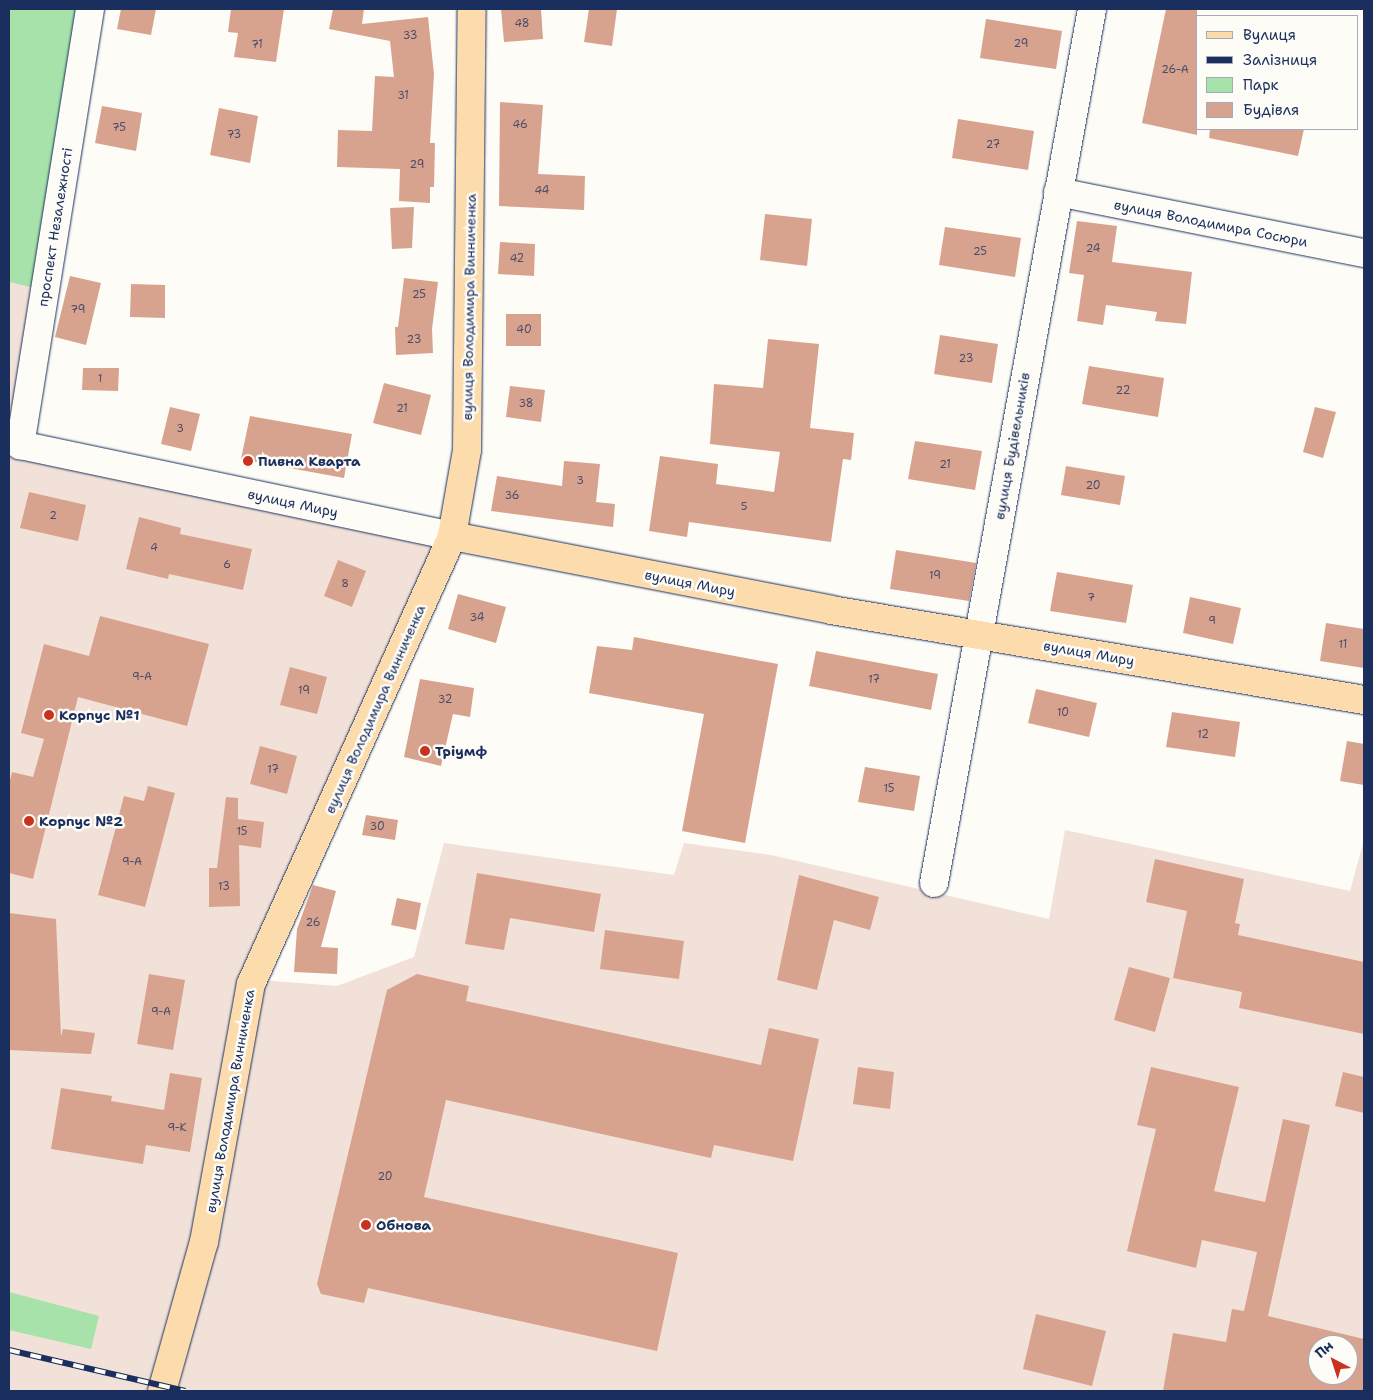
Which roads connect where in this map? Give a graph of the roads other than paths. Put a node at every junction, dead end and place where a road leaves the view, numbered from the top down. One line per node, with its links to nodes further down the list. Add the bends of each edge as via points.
1 (90, 9): 6 (street, проспект Незалежності)
2 (472, 9): 7 (main road, вулиця Володимира Винниченка, via 467,450)
3 (1092, 9): 4 (street, вулиця Будівельників)
4 (1058, 192): 5 (street, вулиця Володимира Сосюри); 8 (street, вулиця Будівельників)
5 (1364, 253)
6 (20, 446): 7 (street, вулиця Миру)
7 (452, 536): 8 (main road, вулиця Миру, via 831,610); 11 (main road, вулиця Володимира Винниченка, via 251,984 201,1258)
8 (980, 634): 9 (main road, вулиця Миру); 10 (street, вулиця Будівельників)
9 (1364, 700)
10 (934, 883)
11 (162, 1391)

